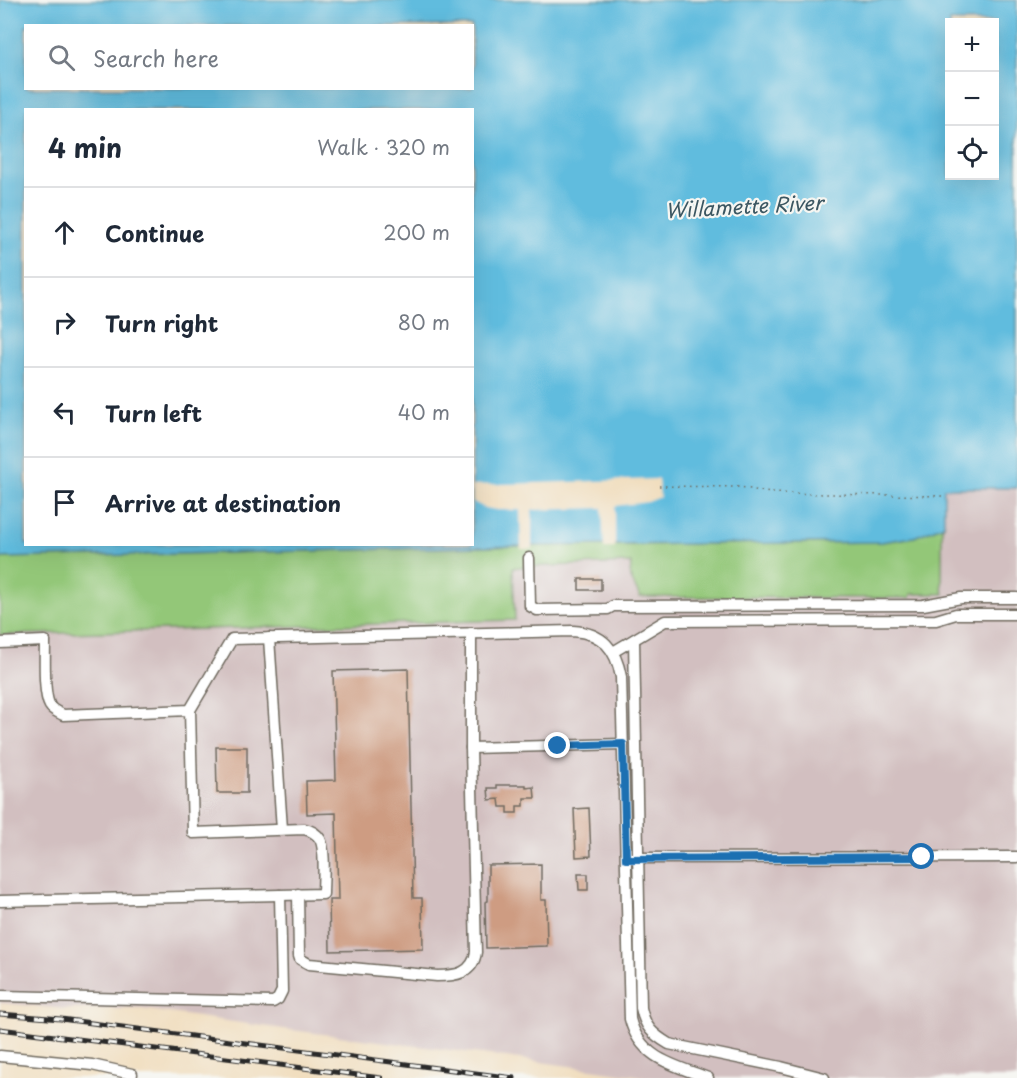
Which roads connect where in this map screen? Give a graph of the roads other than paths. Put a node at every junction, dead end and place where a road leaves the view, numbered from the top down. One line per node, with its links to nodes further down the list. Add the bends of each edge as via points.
1 (529, 558): 2 (lane, via 530,606 537,610 613,606 923,605 960,598)
2 (1017, 598)
3 (1017, 614): 6 (lane, via 956,614 936,620 665,621)
4 (471, 633): 5 (lane); 8 (lane, via 582,631); 11 (lane)
5 (269, 638): 9 (lane, via 232,639); 12 (lane)
6 (634, 640): 8 (lane); 14 (lane)
7 (0, 643): 9 (lane, via 45,641 48,704 63,714)
8 (614, 652): 10 (lane, via 621,677)
9 (190, 710): 12 (lane, via 193,833)
10 (623, 744): 11 (lane); 15 (lane)
11 (471, 748): 16 (lane, via 476,952 467,969 454,976 437,976 309,964 299,956)
12 (282, 829): 16 (lane, via 309,830 317,835 323,848 323,894)
13 (1017, 857): 14 (lane)
14 (638, 858): 15 (lane); 23 (lane, via 641,1008 649,1029 669,1044)
15 (626, 859): 22 (lane, via 632,1029 655,1056)
16 (298, 894): 17 (lane)
17 (280, 895): 18 (lane); 19 (lane, via 282,991 273,1002)
18 (0, 901)
19 (0, 996)
20 (0, 1056): 21 (lane, via 92,1065 132,1074)
21 (131, 1078)
22 (708, 1078)
23 (824, 1078)

